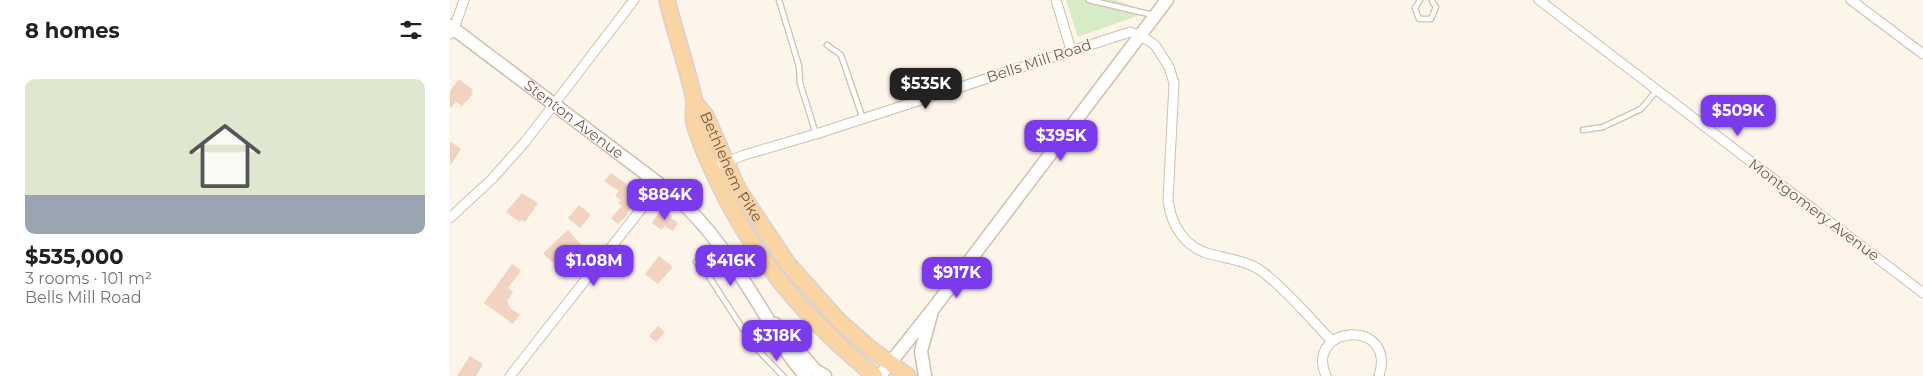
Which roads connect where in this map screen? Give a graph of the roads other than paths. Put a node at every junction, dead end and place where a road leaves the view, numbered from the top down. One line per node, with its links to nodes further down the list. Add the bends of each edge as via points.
1 (464, 0): 14 (street)
2 (634, 0): 21 (street)
3 (667, 0): 20 (main road, Bethlehem Pike)
4 (779, 0): 24 (lane, via 800,66 800,83)
5 (1056, 0): 17 (street)
6 (1089, 0): 13 (lane)
7 (1167, 0): 13 (street)
8 (1420, 0): 10 (lane, via 1415,8 1419,19 1431,19 1436,7)
9 (1427, 0): 10 (lane)
10 (1432, 0)
11 (1539, 0): 19 (street, Montgomery Avenue)
12 (1851, 0): 18 (street)
13 (1155, 16): 15 (street)
14 (451, 30): 21 (street, Stenton Avenue)
15 (1140, 35): 17 (street, Bells Mill Road, via 1130,32); 31 (street); 33 (street, via 1162,54 1174,83 1168,200 1177,228 1199,250 1238,260 1263,272)
16 (827, 45): 22 (lane, via 841,55)
17 (1071, 50): 22 (street, Bells Mill Road)
18 (1923, 54)
19 (1657, 90): 23 (lane, via 1641,110 1603,127); 30 (street, Montgomery Avenue)
20 (694, 101): 25 (main road, Bethlehem Pike, via 706,116); 26 (main road, Bethlehem Pike, via 693,120)
21 (555, 104): 27 (street, Stenton Avenue); 28 (street, via 510,160)
22 (863, 119): 24 (street, Bells Mill Road)
23 (1583, 130)
24 (816, 134): 25 (street, Bells Mill Road)
25 (725, 162): 26 (street, Bells Mill Road); 34 (main road, Bethlehem Pike, via 738,189 788,264 839,321)
26 (711, 168): 39 (main road, Bethlehem Pike, via 735,217 760,256 813,320)
27 (660, 185): 29 (street, Stenton Avenue, via 696,215); 35 (street)
28 (450, 218)
29 (720, 245): 32 (street, Stenton Avenue); 36 (lane, via 696,262 704,269 754,346)
30 (1923, 293)
31 (933, 309): 34 (street); 42 (street, via 921,351)
32 (764, 314): 37 (street, Stenton Avenue, via 779,342); 38 (street, Stenton Avenue, via 815,370)
33 (1332, 341): 43 (street, via 1322,359); 44 (street, via 1350,333 1370,339 1381,355)
34 (889, 363): 40 (street); 41 (main road)
35 (510, 376)
36 (782, 376)
37 (806, 376)
38 (825, 376)
39 (875, 376)
40 (880, 376)
41 (908, 376)
42 (925, 376)
43 (1326, 376)
44 (1379, 376)

